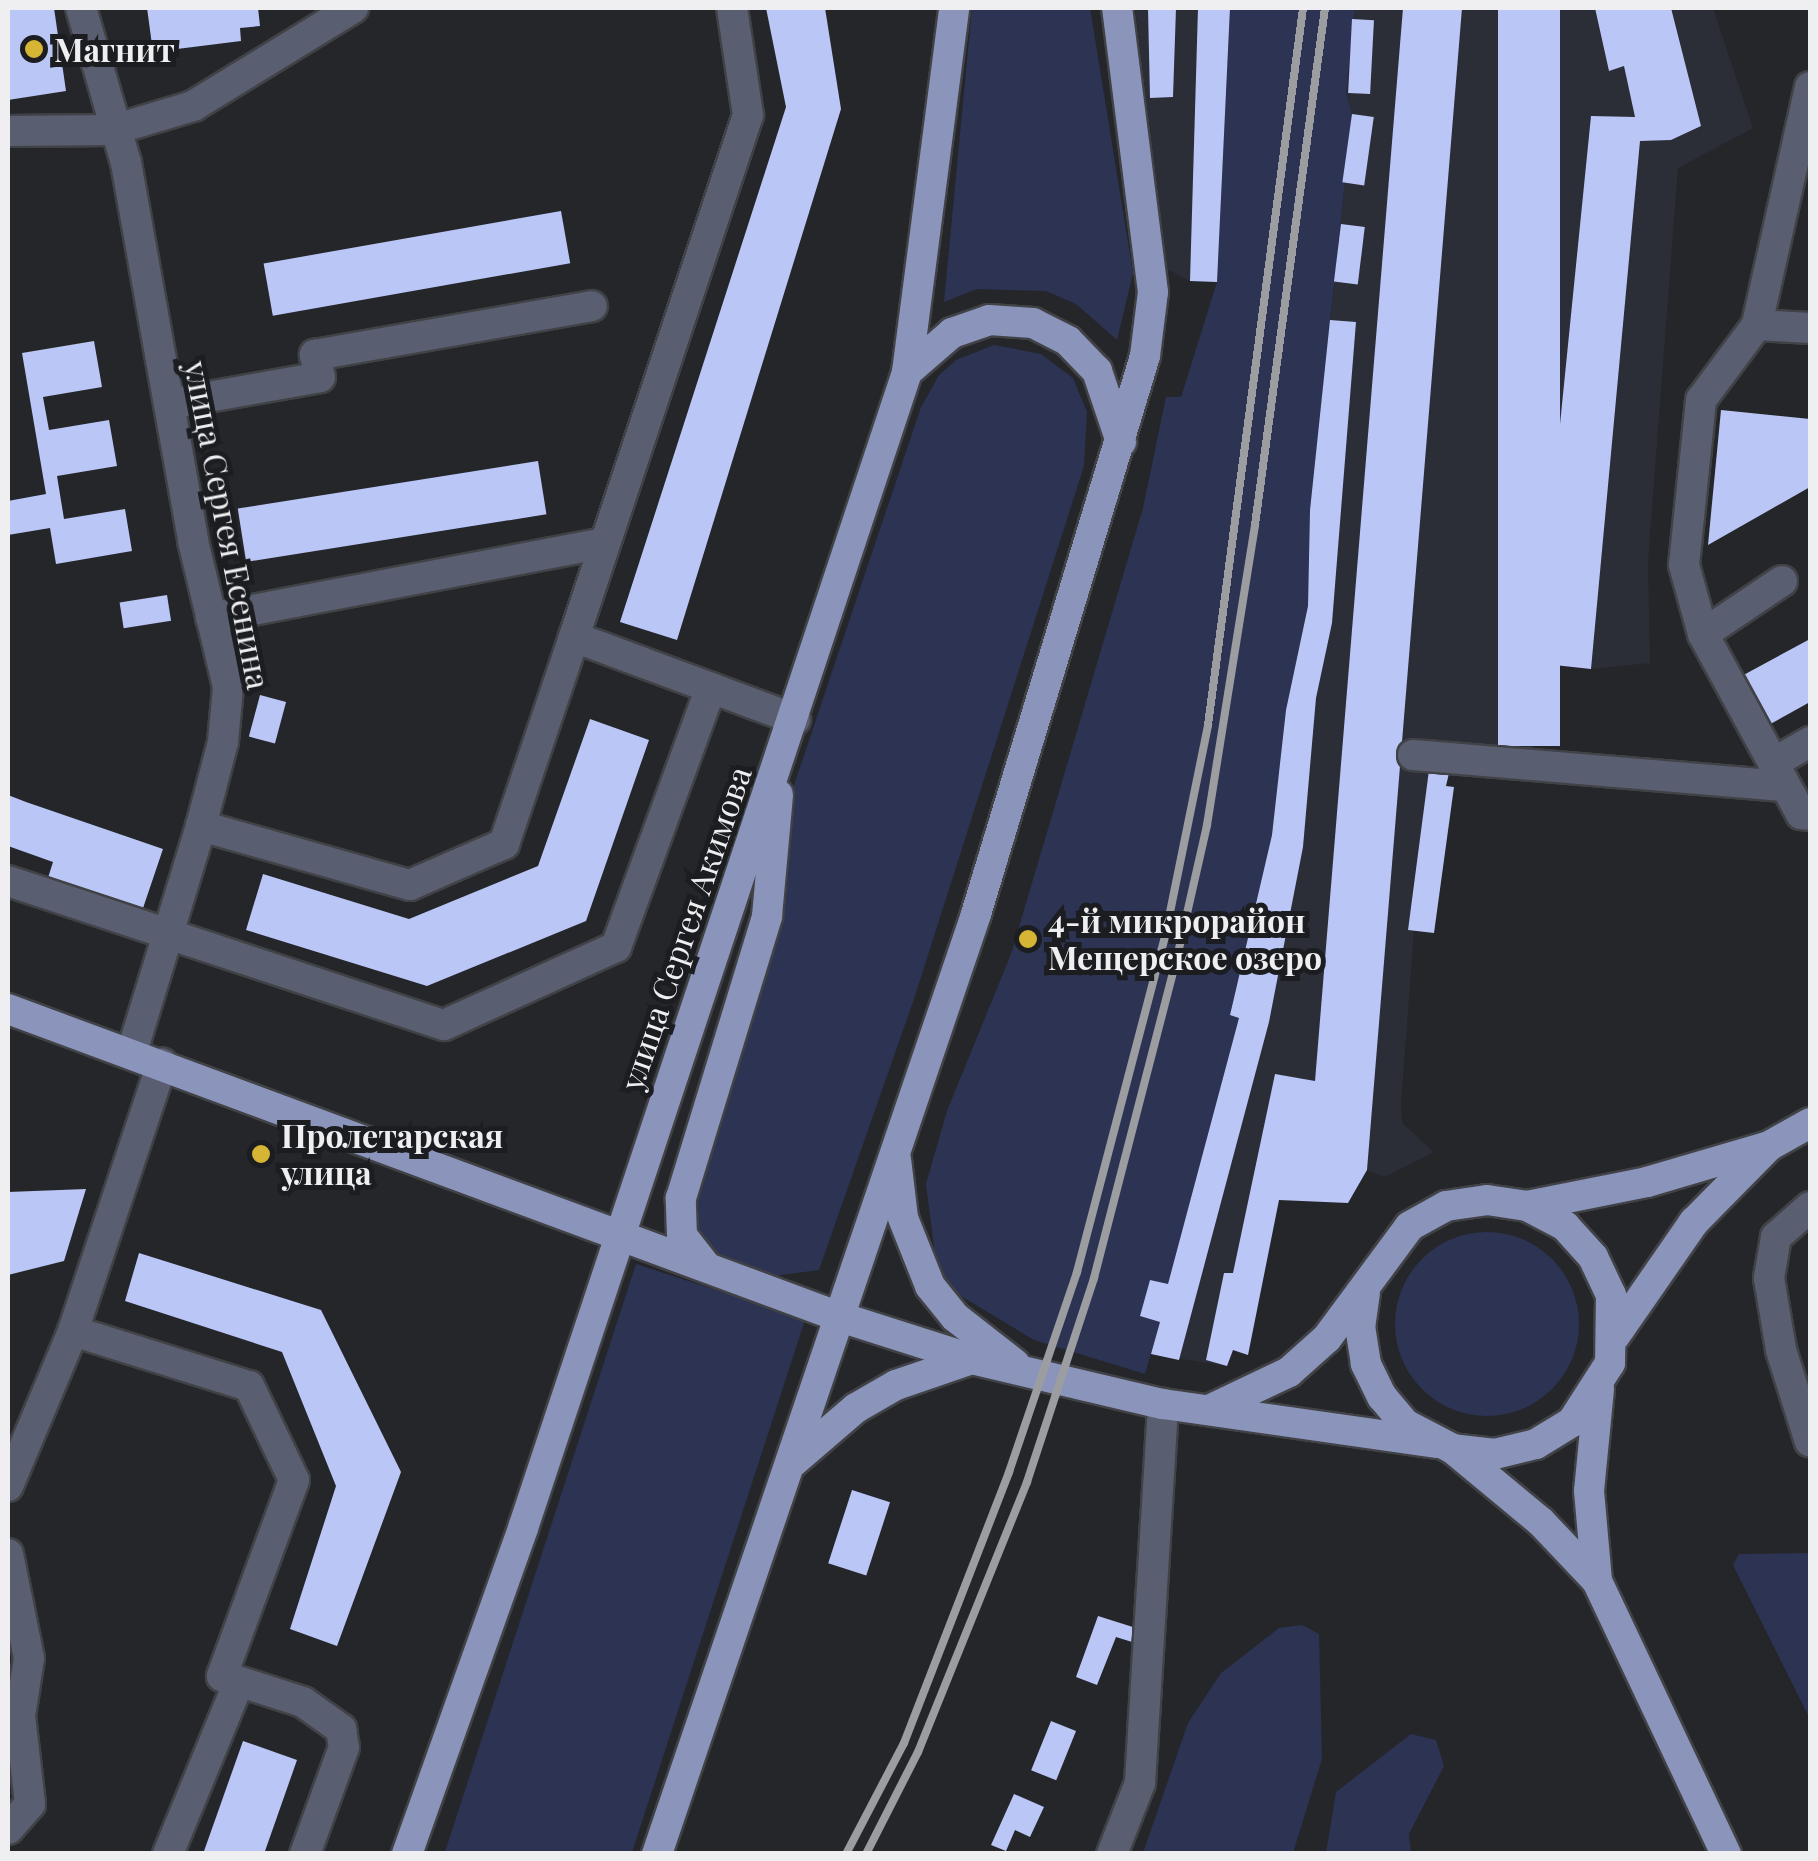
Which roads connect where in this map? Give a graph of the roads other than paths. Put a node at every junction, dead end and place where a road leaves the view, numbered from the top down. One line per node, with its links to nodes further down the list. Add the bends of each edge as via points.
1 (80, 8): 7 (lane, улица Сергея Есенина)
2 (353, 8): 7 (lane, via 193,106)
3 (732, 8): 15 (lane, via 748,115)
4 (954, 8): 12 (main road, улица Сергея Акимова)
5 (1117, 8): 14 (main road, via 1153,292 1146,356)
6 (1810, 87): 10 (lane)
7 (114, 130): 8 (lane); 13 (lane, улица Сергея Есенина, via 126,164)
8 (8, 131)
9 (592, 306): 13 (lane, via 314,355 320,377)
10 (1756, 325): 11 (lane); 18 (lane, via 1701,400 1684,565)
11 (1810, 328)
12 (907, 372): 14 (main road, via 952,333 989,320 1033,323 1068,340 1097,371); 21 (main road, улица Сергея Акимова)
13 (169, 404): 17 (lane, улица Сергея Есенина)
14 (1121, 442): 35 (main road, via 976,914)
15 (604, 543): 17 (lane); 19 (lane)
16 (1782, 581): 18 (lane)
17 (211, 618): 27 (lane, улица Сергея Есенина, via 228,713)
18 (1703, 634): 25 (lane)
19 (574, 638): 20 (lane); 27 (lane, via 504,844 410,885)
20 (711, 688): 21 (lane); 29 (lane, via 616,947 444,1025)
21 (795, 719): 24 (main road, улица Сергея Акимова)
22 (1810, 742): 25 (lane)
23 (1413, 755): 25 (lane)
24 (780, 760): 38 (main road, улица Сергея Акимова); 39 (main road, via 767,916 680,1198 682,1236)
25 (1779, 774): 26 (lane)
26 (1807, 820)
27 (202, 826): 29 (lane, улица Сергея Есенина)
28 (8, 881): 29 (lane)
29 (169, 933): 31 (lane, улица Сергея Есенина)
30 (8, 1009): 31 (main road)
31 (132, 1052): 32 (main road)
32 (162, 1063): 38 (main road); 42 (lane)
33 (1810, 1123): 34 (main road)
34 (1770, 1146): 36 (main road, via 1646,1182); 43 (main road, via 1694,1222)
35 (894, 1148): 41 (main road); 45 (main road, via 903,1218 930,1286 955,1317)
36 (1528, 1206): 40 (main road, via 1487,1200 1446,1206 1410,1226 1382,1255); 43 (main road, via 1565,1226 1593,1256 1611,1295)
37 (1810, 1206): 49 (lane, via 1776,1237 1769,1278 1779,1339)
38 (619, 1234): 39 (main road); 59 (main road, улица Сергея Акимова)
39 (707, 1267): 41 (main road)
40 (1365, 1292): 48 (main road, via 1289,1372); 50 (main road, via 1360,1328 1366,1364 1405,1424)
41 (837, 1316): 44 (main road); 51 (main road)
42 (73, 1331): 52 (lane); 55 (lane, via 249,1386 294,1480 222,1676)
43 (1614, 1336): 46 (main road)
44 (972, 1359): 45 (main road); 51 (main road, via 896,1385 856,1408)
45 (1021, 1369): 47 (main road)
46 (1598, 1389): 50 (main road, via 1572,1422 1536,1444 1495,1454); 54 (main road, via 1590,1491)
47 (1163, 1404): 48 (main road); 61 (lane, via 1140,1783)
48 (1209, 1410): 50 (main road)
49 (1810, 1442)
50 (1444, 1446): 54 (main road, via 1541,1522)
51 (793, 1462): 60 (main road)
52 (8, 1486)
53 (8, 1554): 56 (lane, via 29,1658 20,1716 30,1804)
54 (1597, 1581): 62 (main road)
55 (240, 1682): 57 (lane); 58 (lane, via 315,1708 341,1729 344,1747)
56 (8, 1829)
57 (168, 1854)
58 (305, 1854)
59 (407, 1854)
60 (658, 1854)
61 (1112, 1854)
62 (1726, 1854)

